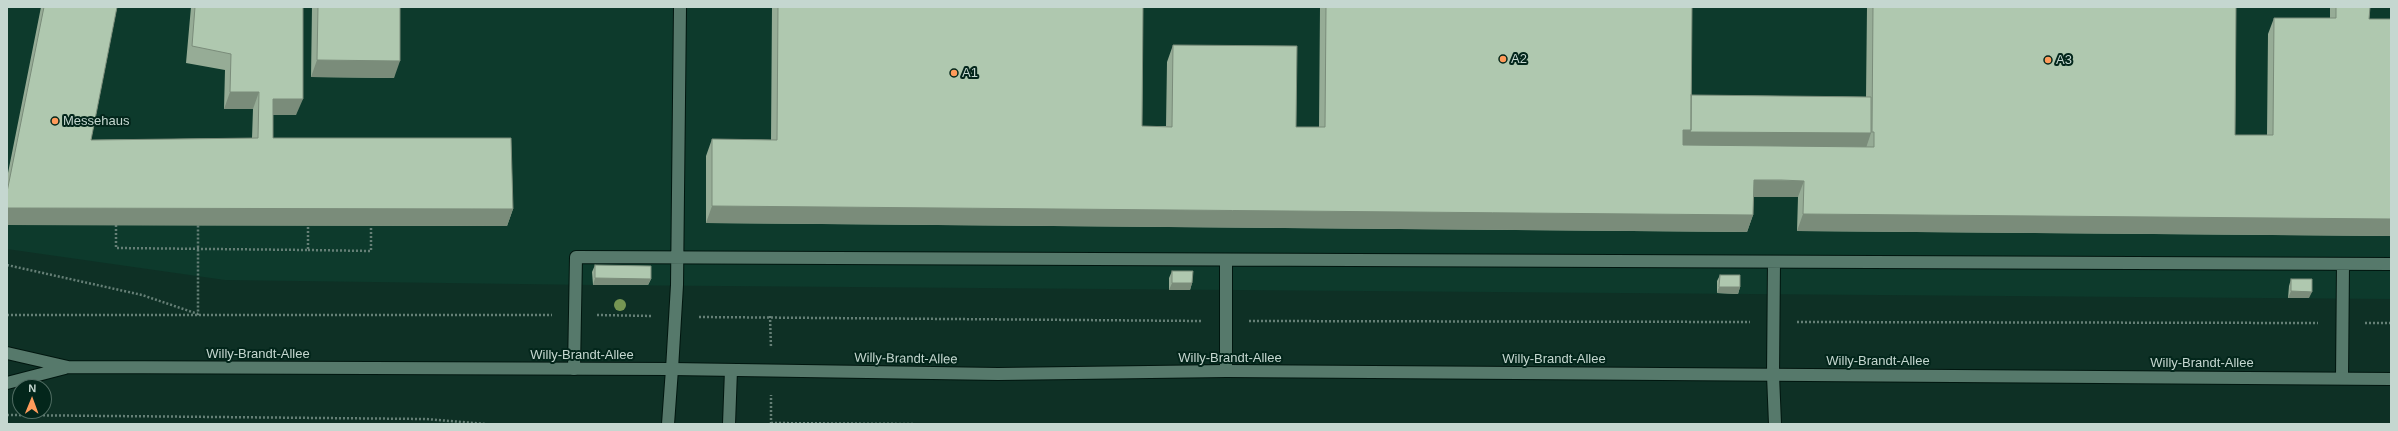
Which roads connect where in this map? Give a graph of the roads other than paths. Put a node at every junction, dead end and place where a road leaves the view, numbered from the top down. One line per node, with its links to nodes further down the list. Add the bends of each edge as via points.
1 (680, 7): 2 (main road)
2 (677, 258): 3 (main road); 9 (main road, via 576,258); 10 (main road)
3 (1226, 260): 4 (main road); 12 (main road)
4 (1774, 262): 5 (main road); 13 (main road)
5 (2343, 264): 6 (main road); 14 (main road)
6 (2391, 264)
7 (7, 353): 8 (main road, Willy-Brandt-Allee)
8 (68, 368): 9 (main road, Willy-Brandt-Allee); 16 (main road, Willy-Brandt-Allee)
9 (574, 369): 10 (main road, Willy-Brandt-Allee)
10 (672, 369): 11 (main road, Willy-Brandt-Allee); 17 (main road)
11 (731, 370): 12 (main road, Willy-Brandt-Allee, via 998,374); 18 (main road)
12 (1226, 371): 13 (main road, Willy-Brandt-Allee)
13 (1773, 375): 14 (main road, Willy-Brandt-Allee); 19 (main road)
14 (2342, 378): 15 (main road, Willy-Brandt-Allee)
15 (2391, 379)
16 (7, 383)
17 (668, 424)
18 (728, 424)
19 (1775, 424)

